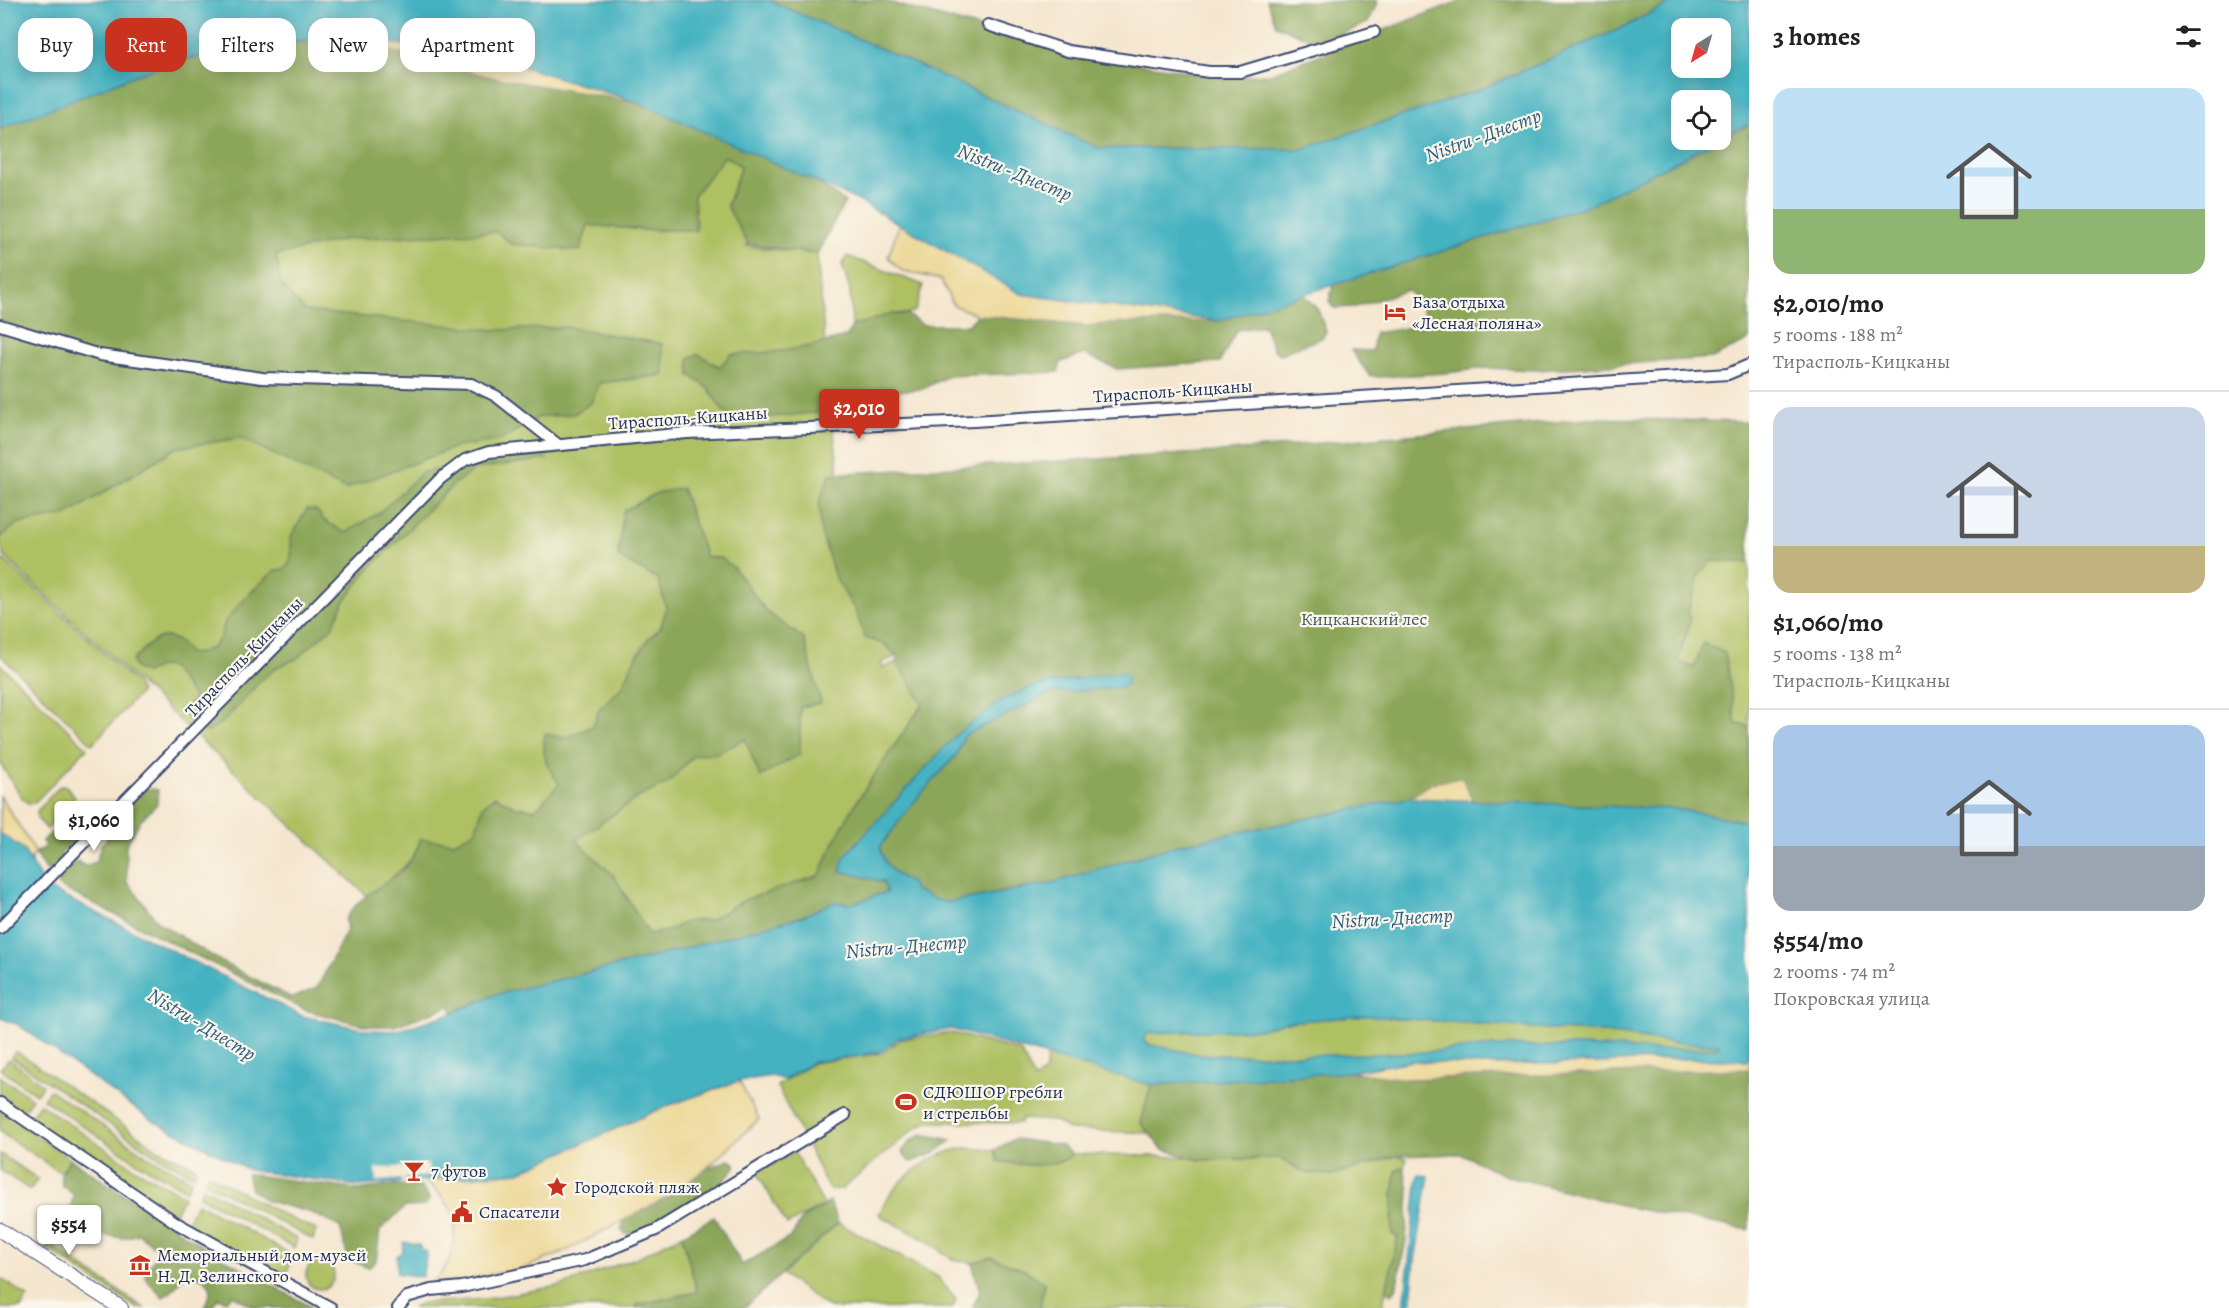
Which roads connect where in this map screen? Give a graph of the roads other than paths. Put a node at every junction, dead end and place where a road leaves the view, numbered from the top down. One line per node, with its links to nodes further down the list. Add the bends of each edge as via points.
1 (988, 25): 2 (street, via 1068,51 1209,72 1240,72)
2 (1374, 32)
3 (0, 325): 5 (street, via 100,355 262,378 471,384 496,396)
4 (1749, 365): 5 (street, Тирасполь-Кицканы, via 1728,374 974,421 687,433)
5 (557, 444): 6 (street, Тирасполь-Кицканы, via 479,454 448,472)
6 (0, 928)
7 (0, 1103): 11 (street, via 178,1224)
8 (845, 1115): 12 (street, via 656,1230 585,1260 431,1290 407,1297)
9 (0, 1230): 10 (main road)
10 (121, 1308)
11 (331, 1308)
12 (398, 1308)

